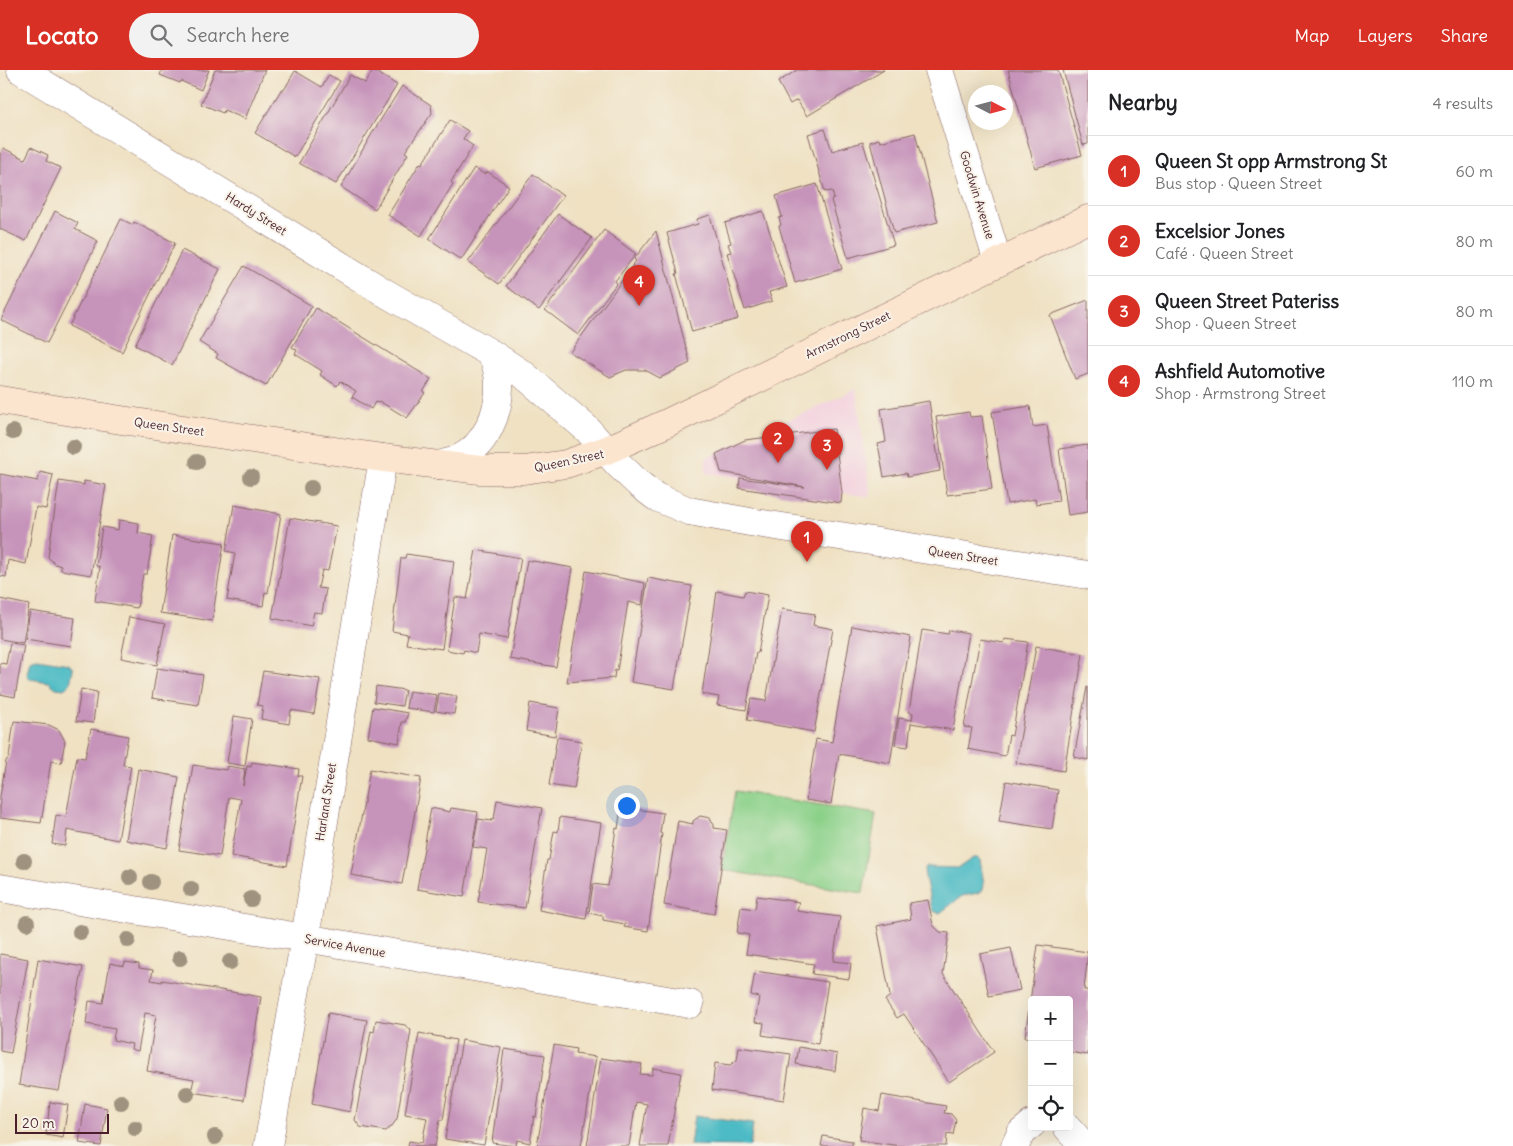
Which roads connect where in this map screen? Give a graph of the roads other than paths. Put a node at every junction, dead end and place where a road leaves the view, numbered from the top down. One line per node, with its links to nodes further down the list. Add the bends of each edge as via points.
1 (21, 70): 5 (street, Hardy Street, via 387,294)
2 (939, 70): 4 (street, Goodwin Avenue)
3 (1088, 219): 4 (street, Armstrong Street)
4 (998, 262): 7 (street, Armstrong Street)
5 (492, 354): 7 (street, Hardy Street, via 553,399); 9 (street, via 500,384 494,416 486,433 458,459)
6 (0, 400): 8 (street, Queen Street)
7 (607, 450): 9 (street, Queen Street, via 566,464 524,470 480,470); 10 (street, Queen Street, via 656,497 689,511)
8 (383, 458): 9 (street, Queen Street); 12 (street, Harland Street)
9 (439, 465)
10 (1088, 576)
11 (0, 888): 12 (street, Service Avenue)
12 (305, 938): 13 (street, Service Avenue); 16 (street, Harland Street)
13 (690, 1004)
14 (1028, 1127): 17 (street)
15 (1071, 1131): 18 (street)
16 (268, 1146)
17 (1015, 1146)
18 (1079, 1146)

